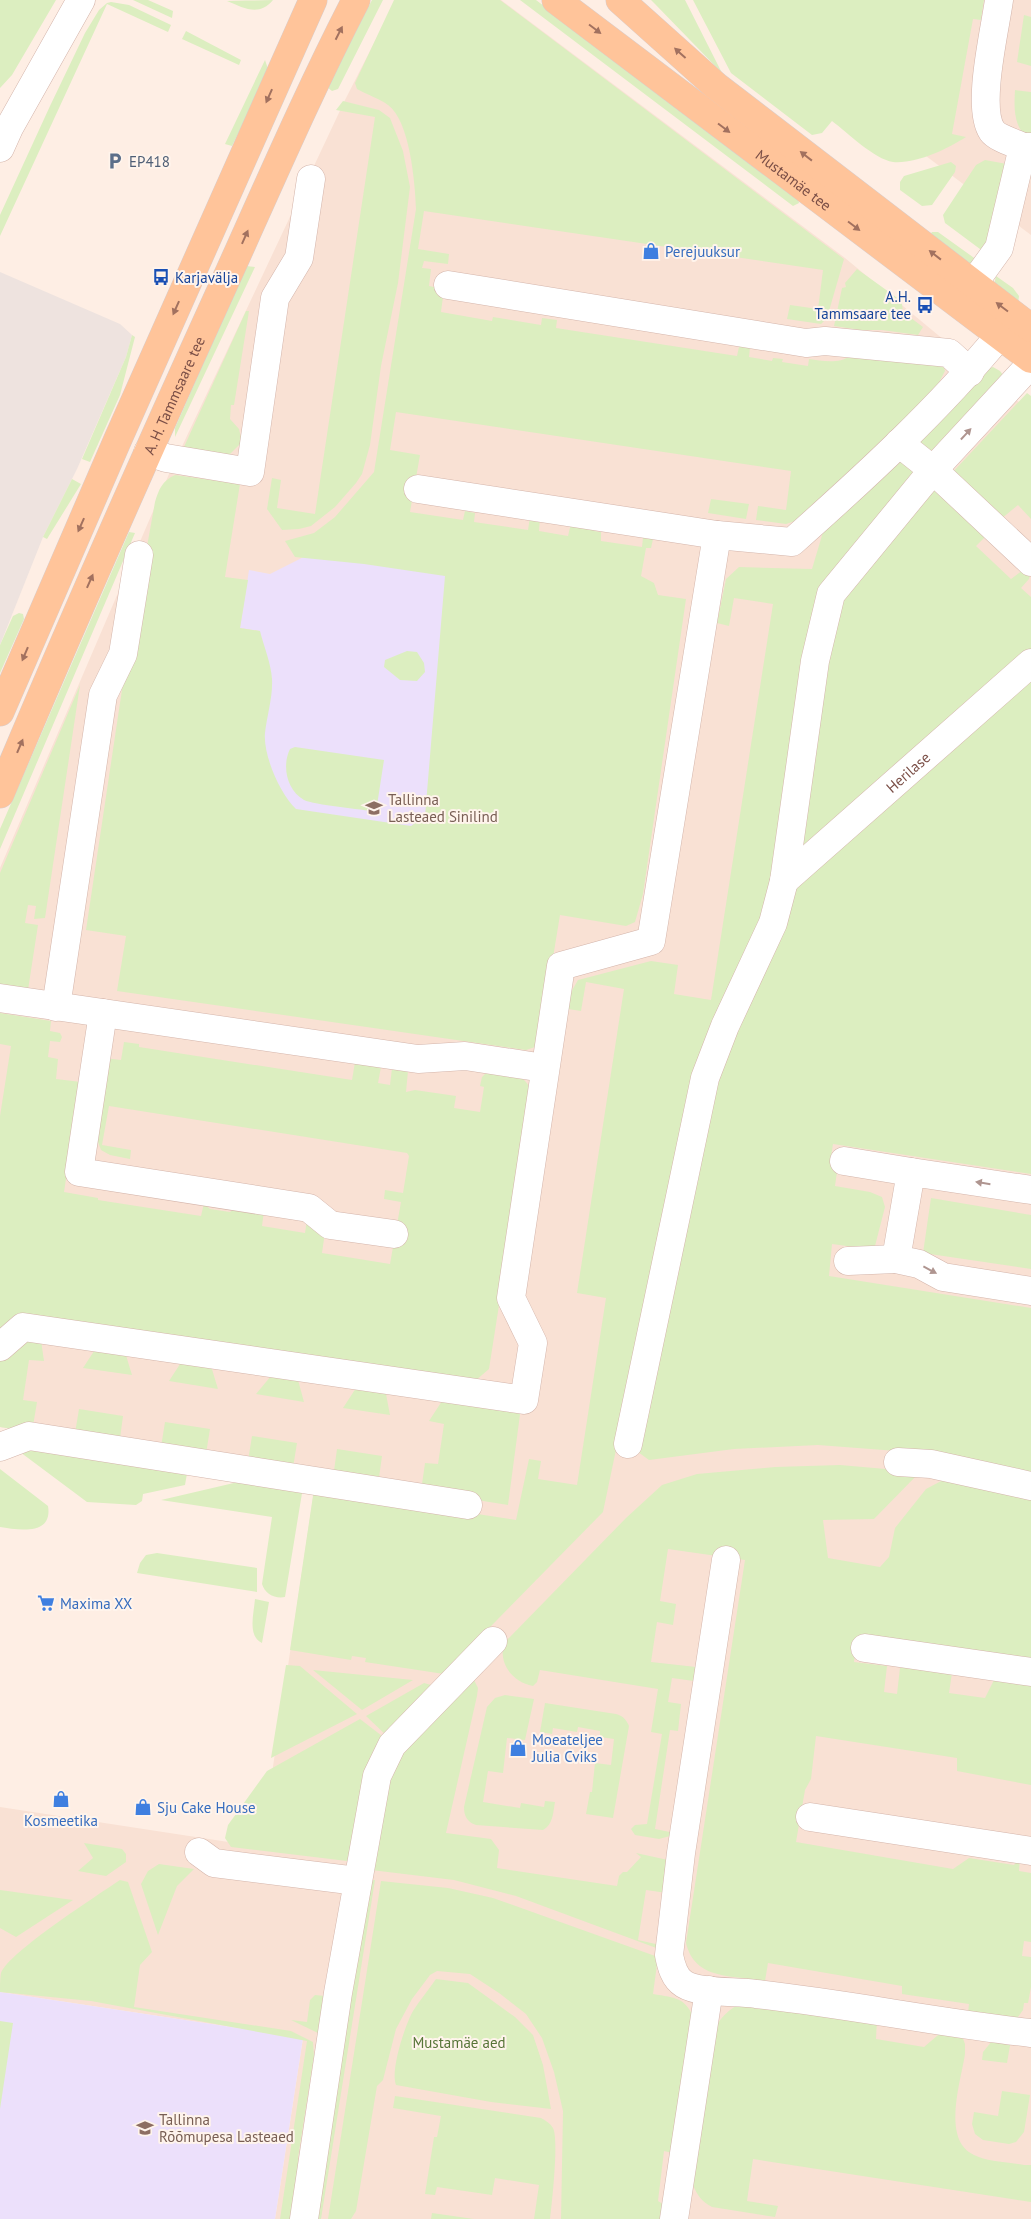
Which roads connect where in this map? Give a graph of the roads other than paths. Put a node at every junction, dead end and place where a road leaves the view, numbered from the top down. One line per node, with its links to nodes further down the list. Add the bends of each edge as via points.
1 (80, 0): 8 (street)
2 (313, 0): 24 (main road, one-way to 24)
3 (356, 0): 17 (main road, A. H. Tammsaare tee, one-way to 3, via 322,66)
4 (556, 0): 11 (main road, Mustamäe tee, one-way to 11, via 865,235)
5 (620, 0): 11 (main road, Mustamäe tee, one-way to 5, via 716,86)
6 (999, 0): 7 (street, via 985,99 986,117 993,133)
7 (1027, 147): 11 (street, via 1000,248)
8 (0, 148)
9 (311, 179): 17 (street, via 299,258 275,298 250,472)
10 (448, 285): 13 (street, via 806,342 825,341 949,354)
11 (966, 294): 12 (main road, Mustamäe tee, one-way to 11); 13 (main road, Mustamäe tee)
12 (1031, 329): 13 (street)
13 (985, 353): 14 (main road, Mustamäe tee); 16 (street)
14 (1031, 359)
15 (1031, 364): 18 (street, one-way to 15)
16 (899, 443): 18 (street); 20 (street, via 792,542)
17 (148, 452): 25 (main road, A. H. Tammsaare tee, one-way to 17)
18 (933, 470): 22 (street); 26 (street, via 831,594 815,661)
19 (418, 489): 20 (street)
20 (717, 535): 30 (street, via 651,941 561,966)
21 (139, 555): 28 (street, via 123,654 103,695)
22 (1031, 562)
23 (1031, 663): 26 (street, Herilase)
24 (0, 712)
25 (0, 794)
26 (784, 881): 39 (street, via 773,923 704,1078)
27 (0, 998): 28 (street)
28 (56, 1007): 29 (street)
29 (103, 1013): 30 (street, via 418,1059 465,1056); 34 (street, via 79,1172 309,1208 330,1225)
30 (544, 1068): 38 (street, via 511,1298 532,1343 524,1400 23,1327)
31 (844, 1161): 32 (street)
32 (911, 1172): 33 (street, one-way to 32); 35 (street)
33 (1031, 1190)
34 (394, 1234)
35 (896, 1259): 36 (street); 37 (street, one-way to 37, via 919,1264 944,1277)
36 (848, 1261)
37 (1031, 1290)
38 (0, 1347)
39 (628, 1444)
40 (0, 1447): 43 (street, via 29,1436)
41 (898, 1462): 42 (street, via 931,1464)
42 (1031, 1486)
43 (468, 1505)
44 (726, 1560): 52 (street, via 681,1852 669,1954 672,1969 683,1984)
45 (493, 1641): 51 (street, via 392,1745 377,1776)
46 (865, 1648): 47 (street)
47 (1031, 1672)
48 (810, 1817): 49 (street)
49 (1031, 1851)
50 (199, 1852): 51 (street, via 214,1863)
51 (357, 1881): 54 (street)
52 (710, 1990): 53 (street); 55 (street)
53 (1031, 2033)
54 (304, 2219)
55 (674, 2219)

